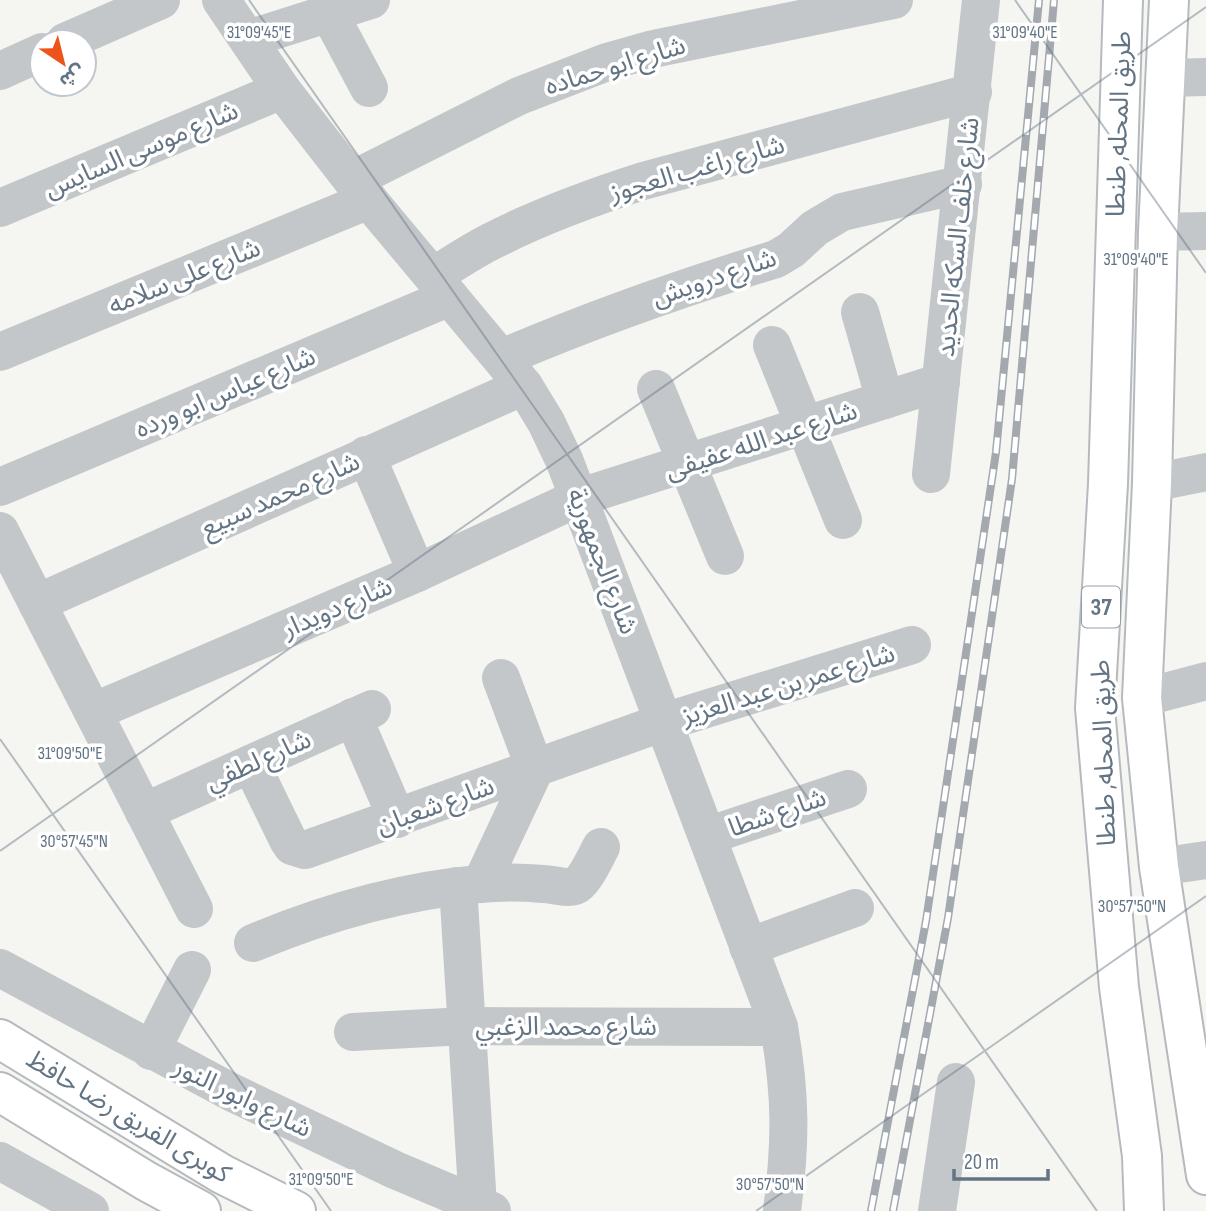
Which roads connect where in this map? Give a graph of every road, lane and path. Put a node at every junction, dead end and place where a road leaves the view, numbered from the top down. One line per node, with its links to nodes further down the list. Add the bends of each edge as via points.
1 (161, 0): 9 (street)
2 (221, 0): 10 (street, شارع الجمهورية)
3 (371, 0): 8 (street)
4 (894, 0): 19 (street, شارع ابو حماده, via 607,62 519,96)
5 (981, 0): 17 (street, شارع خلف السكه الحديد)
6 (1122, 0): 82 (main road, طريق المحله, طنطا / 37, via 1108,484 1095,708)
7 (1169, 0): 14 (main road, طريق المحله, طنطا / 37)
8 (329, 13): 10 (street); 15 (street)
9 (97, 28)
10 (248, 39): 16 (street, شارع الجمهورية)
11 (28, 58): 12 (street)
12 (0, 71)
13 (1206, 77): 14 (street)
14 (1165, 78): 22 (main road, طريق المحله, طنطا / 37)
15 (369, 88)
16 (282, 90): 19 (street, شارع الجمهورية); 20 (street, شارع موسى السايس)
17 (973, 92): 18 (street, شارع خلف السكه الحديد); 23 (street, شارع راغب العجوز, via 590,198 487,244)
18 (963, 184): 27 (street, شارع درويش, via 842,212 776,259 578,325); 28 (street, شارع خلف السكه الحديد)
19 (360, 190): 23 (street, شارع الجمهورية); 26 (street, شارع على سلامه)
20 (0, 208)
21 (1206, 231): 22 (street)
22 (1158, 232): 36 (main road, طريق المحله, طنطا / 37)
23 (442, 287): 27 (street, شارع الجمهورية); 37 (street, شارع عباس ابو ورده)
24 (860, 312): 30 (street)
25 (772, 345): 31 (street)
26 (0, 352)
27 (513, 372): 32 (street, شارع محمد سبيع); 38 (street, شارع الجمهورية, via 546,422)
28 (941, 382): 30 (street, شارع عبد الله عفيفى); 35 (street, شارع خلف السكه الحديد)
29 (656, 389): 33 (street)
30 (885, 400): 31 (street, شارع عبد الله عفيفى)
31 (805, 426): 33 (street, شارع عبد الله عفيفى); 39 (street)
32 (366, 455): 42 (street); 43 (street, شارع محمد سبيع)
33 (686, 463): 38 (street, شارع عبد الله عفيفى); 41 (street)
34 (1206, 472): 36 (street)
35 (931, 474)
36 (1152, 483): 47 (main road, طريق المحله, طنطا / 37)
37 (0, 488)
38 (580, 497): 42 (street, شارع دويدار); 49 (street, شارع الجمهورية)
39 (843, 520)
40 (0, 531): 43 (street)
41 (725, 556)
42 (417, 573): 48 (street, شارع دويدار)
43 (37, 603): 48 (street)
44 (912, 645): 49 (street, شارع عمر بن عبد العزيز)
45 (501, 678): 51 (street)
46 (1206, 681): 47 (street)
47 (1142, 698): 58 (main road, طريق المحله, طنطا / 37)
48 (93, 712): 53 (street)
49 (664, 722): 51 (street, شارع شعبان); 55 (street, شارع الجمهورية)
50 (251, 764): 53 (street, شارع لطفي); 54 (street, شارع شعبان, via 288,841 298,848 312,849); 54 (street, شارع لطفي, via 363,713)
51 (536, 769): 54 (street, شارع شعبان); 59 (street)
52 (848, 789): 55 (street, شارع شطا)
53 (144, 812): 61 (street)
54 (397, 819)
55 (707, 836): 63 (street, شارع الجمهورية)
56 (601, 846): 59 (street, via 582,881 573,887)
57 (1206, 860): 58 (street)
58 (1159, 867): 73 (main road, طريق المحله, طنطا / 37)
59 (469, 885): 62 (street, via 354,906); 66 (street)
60 (855, 908): 63 (street)
61 (194, 909)
62 (253, 943)
63 (748, 947): 67 (street, شارع الجمهورية)
64 (0, 968): 70 (street, شارع وابور النور)
65 (192, 970): 70 (street)
66 (466, 1026): 67 (street, شارع محمد الزغبي); 68 (street, شارع محمد الزغبي); 76 (street)
67 (779, 1027): 80 (street, شارع الجمهورية, via 788,1074 790,1122)
68 (353, 1032)
69 (0, 1039): 79 (main road, كوبرى الفريق رضا حافظ, via 222,1174)
70 (151, 1051): 76 (street, شارع وابور النور, via 313,1132)
71 (956, 1082): 81 (street, via 963,1135)
72 (0, 1092): 78 (main road, كوبرى الفريق رضا حافظ)
73 (1200, 1100): 75 (main road, طريق المحله, طنطا / 37)
74 (0, 1161): 77 (street)
75 (1206, 1175)
76 (485, 1208)
77 (90, 1211)
78 (201, 1211)
79 (296, 1211)
80 (782, 1211)
81 (937, 1211)
82 (1144, 1211)

